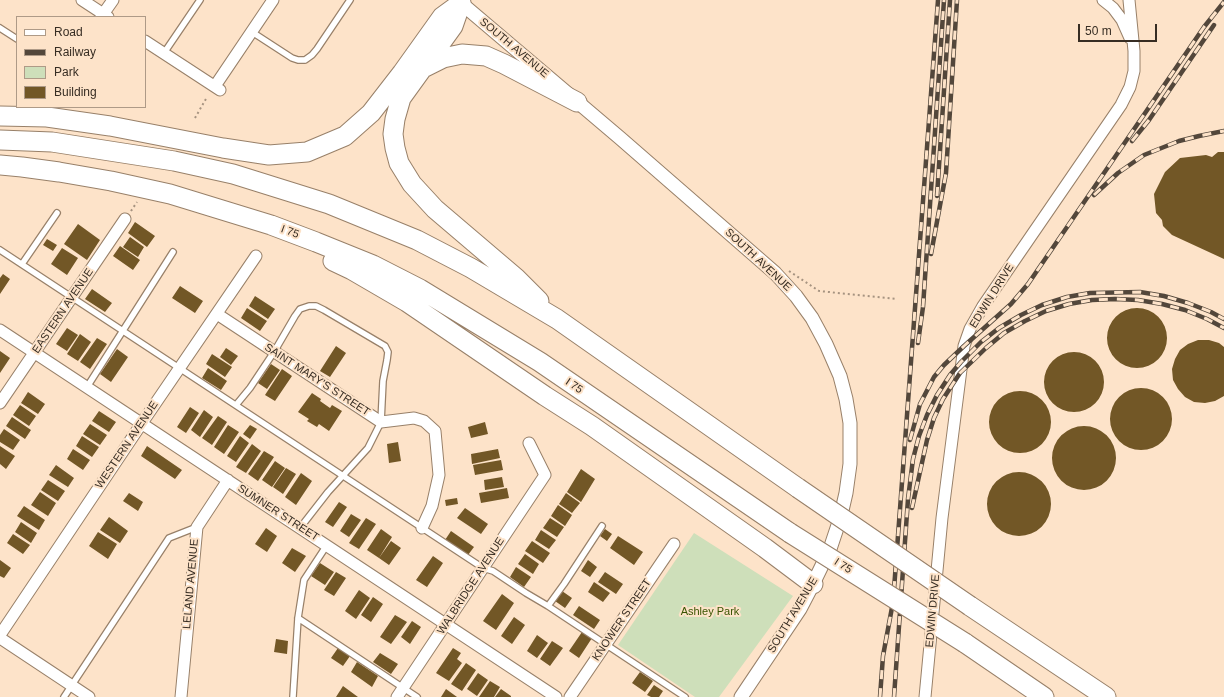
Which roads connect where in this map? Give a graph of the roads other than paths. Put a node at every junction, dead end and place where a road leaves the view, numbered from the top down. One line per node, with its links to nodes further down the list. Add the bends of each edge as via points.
1 (82, 0): 9 (street)
2 (112, 0): 9 (street)
3 (200, 0): 15 (lane)
4 (273, 0): 11 (street)
5 (350, 0): 11 (lane, via 317,49 305,60 292,58)
6 (1102, 0): 14 (street, via 1122,20)
7 (1130, 0): 14 (street, EDWIN DRIVE)
8 (461, 1): 16 (highway, via 453,26); 17 (street, SOUTH AVENUE); 18 (highway, via 442,17 371,113 345,136 307,152 270,155 47,117)
9 (104, 16)
10 (0, 28): 12 (lane)
11 (252, 32): 15 (street, via 218,88)
12 (16, 38)
13 (146, 42): 15 (street)
14 (1134, 51): 69 (street, EDWIN DRIVE, via 1134,71 1121,105 983,306 964,346 942,518)
15 (164, 53)
16 (421, 69): 17 (highway, via 443,58 462,54 486,56); 30 (highway, via 401,98 395,119 393,134 400,163 412,184 435,209 516,278)
17 (577, 102): 51 (street, SOUTH AVENUE, via 775,273 812,318 826,344 840,376 846,399 850,423 850,464 840,519 830,549)
18 (0, 116)
19 (0, 140): 30 (highway, via 52,142 174,161 233,174 289,191 329,204 416,240 471,268)
20 (0, 165): 21 (highway, I 75 / I 75, via 59,172 146,188)
21 (190, 200): 51 (highway, via 295,243 352,270 407,302 673,482); 70 (highway, I 75 / I 75, bridge, via 272,225 316,242 373,265 420,289 540,362 790,532 965,643)
22 (57, 213): 27 (lane)
23 (125, 219): 28 (street, EASTERN AVENUE)
24 (0, 250): 27 (lane)
25 (173, 252): 32 (lane)
26 (256, 256): 29 (street, WESTERN AVENUE)
27 (22, 264): 28 (lane)
28 (72, 297): 32 (lane); 33 (street, EASTERN AVENUE)
29 (217, 314): 34 (street, SAINT MARY'S STREET); 35 (street, WESTERN AVENUE)
30 (557, 319): 71 (highway, bridge, via 798,488)
31 (0, 330): 33 (street, SUMNER STREET)
32 (123, 331): 35 (lane); 36 (lane)
33 (34, 352): 36 (street, SUMNER STREET); 37 (street, EASTERN AVENUE)
34 (274, 352): 38 (lane); 39 (street, SAINT MARY'S STREET); 39 (lane, via 300,309 309,306 324,310 385,346 388,352 383,381)
35 (180, 368): 38 (lane); 40 (street, WESTERN AVENUE)
36 (87, 387): 40 (street, SUMNER STREET)
37 (0, 403)
38 (236, 405): 42 (lane)
39 (381, 422): 42 (lane, via 368,448); 47 (street, SAINT MARY'S STREET, via 414,418 424,422 434,431 439,475 432,506)
40 (142, 423): 43 (street, SUMNER STREET); 55 (street, WESTERN AVENUE)
41 (529, 443): 50 (street, WALBRIDGE AVENUE, via 545,475)
42 (343, 476): 46 (lane); 47 (lane)
43 (228, 480): 45 (street, LELAND AVENUE); 46 (street, SUMNER STREET)
44 (602, 526): 52 (lane)
45 (197, 527): 58 (lane, via 169,538); 60 (street, LELAND AVENUE)
46 (300, 528): 49 (street, SUMNER STREET)
47 (422, 528): 50 (lane)
48 (674, 544): 57 (street, KNOWER STREET)
49 (327, 545): 53 (lane, via 304,580); 54 (street, SUMNER STREET)
50 (483, 568): 52 (lane, via 493,571); 54 (street, WALBRIDGE AVENUE)
51 (813, 584): 68 (street, SOUTH AVENUE)
52 (548, 606): 57 (lane)
53 (298, 618): 59 (lane); 63 (lane)
54 (446, 624): 59 (street, WALBRIDGE AVENUE); 65 (street, SUMNER STREET)
55 (0, 635)
56 (0, 638): 58 (street)
57 (606, 644): 66 (street, KNOWER STREET); 67 (lane)
58 (71, 685): 61 (lane); 62 (street)
59 (400, 693): 64 (lane)
60 (180, 696)
61 (64, 697)
62 (89, 697)
63 (293, 697)
64 (417, 697)
65 (556, 697)
66 (570, 697)
67 (685, 697)
68 (741, 697)
69 (925, 697)
70 (1044, 697)
71 (1106, 697)

